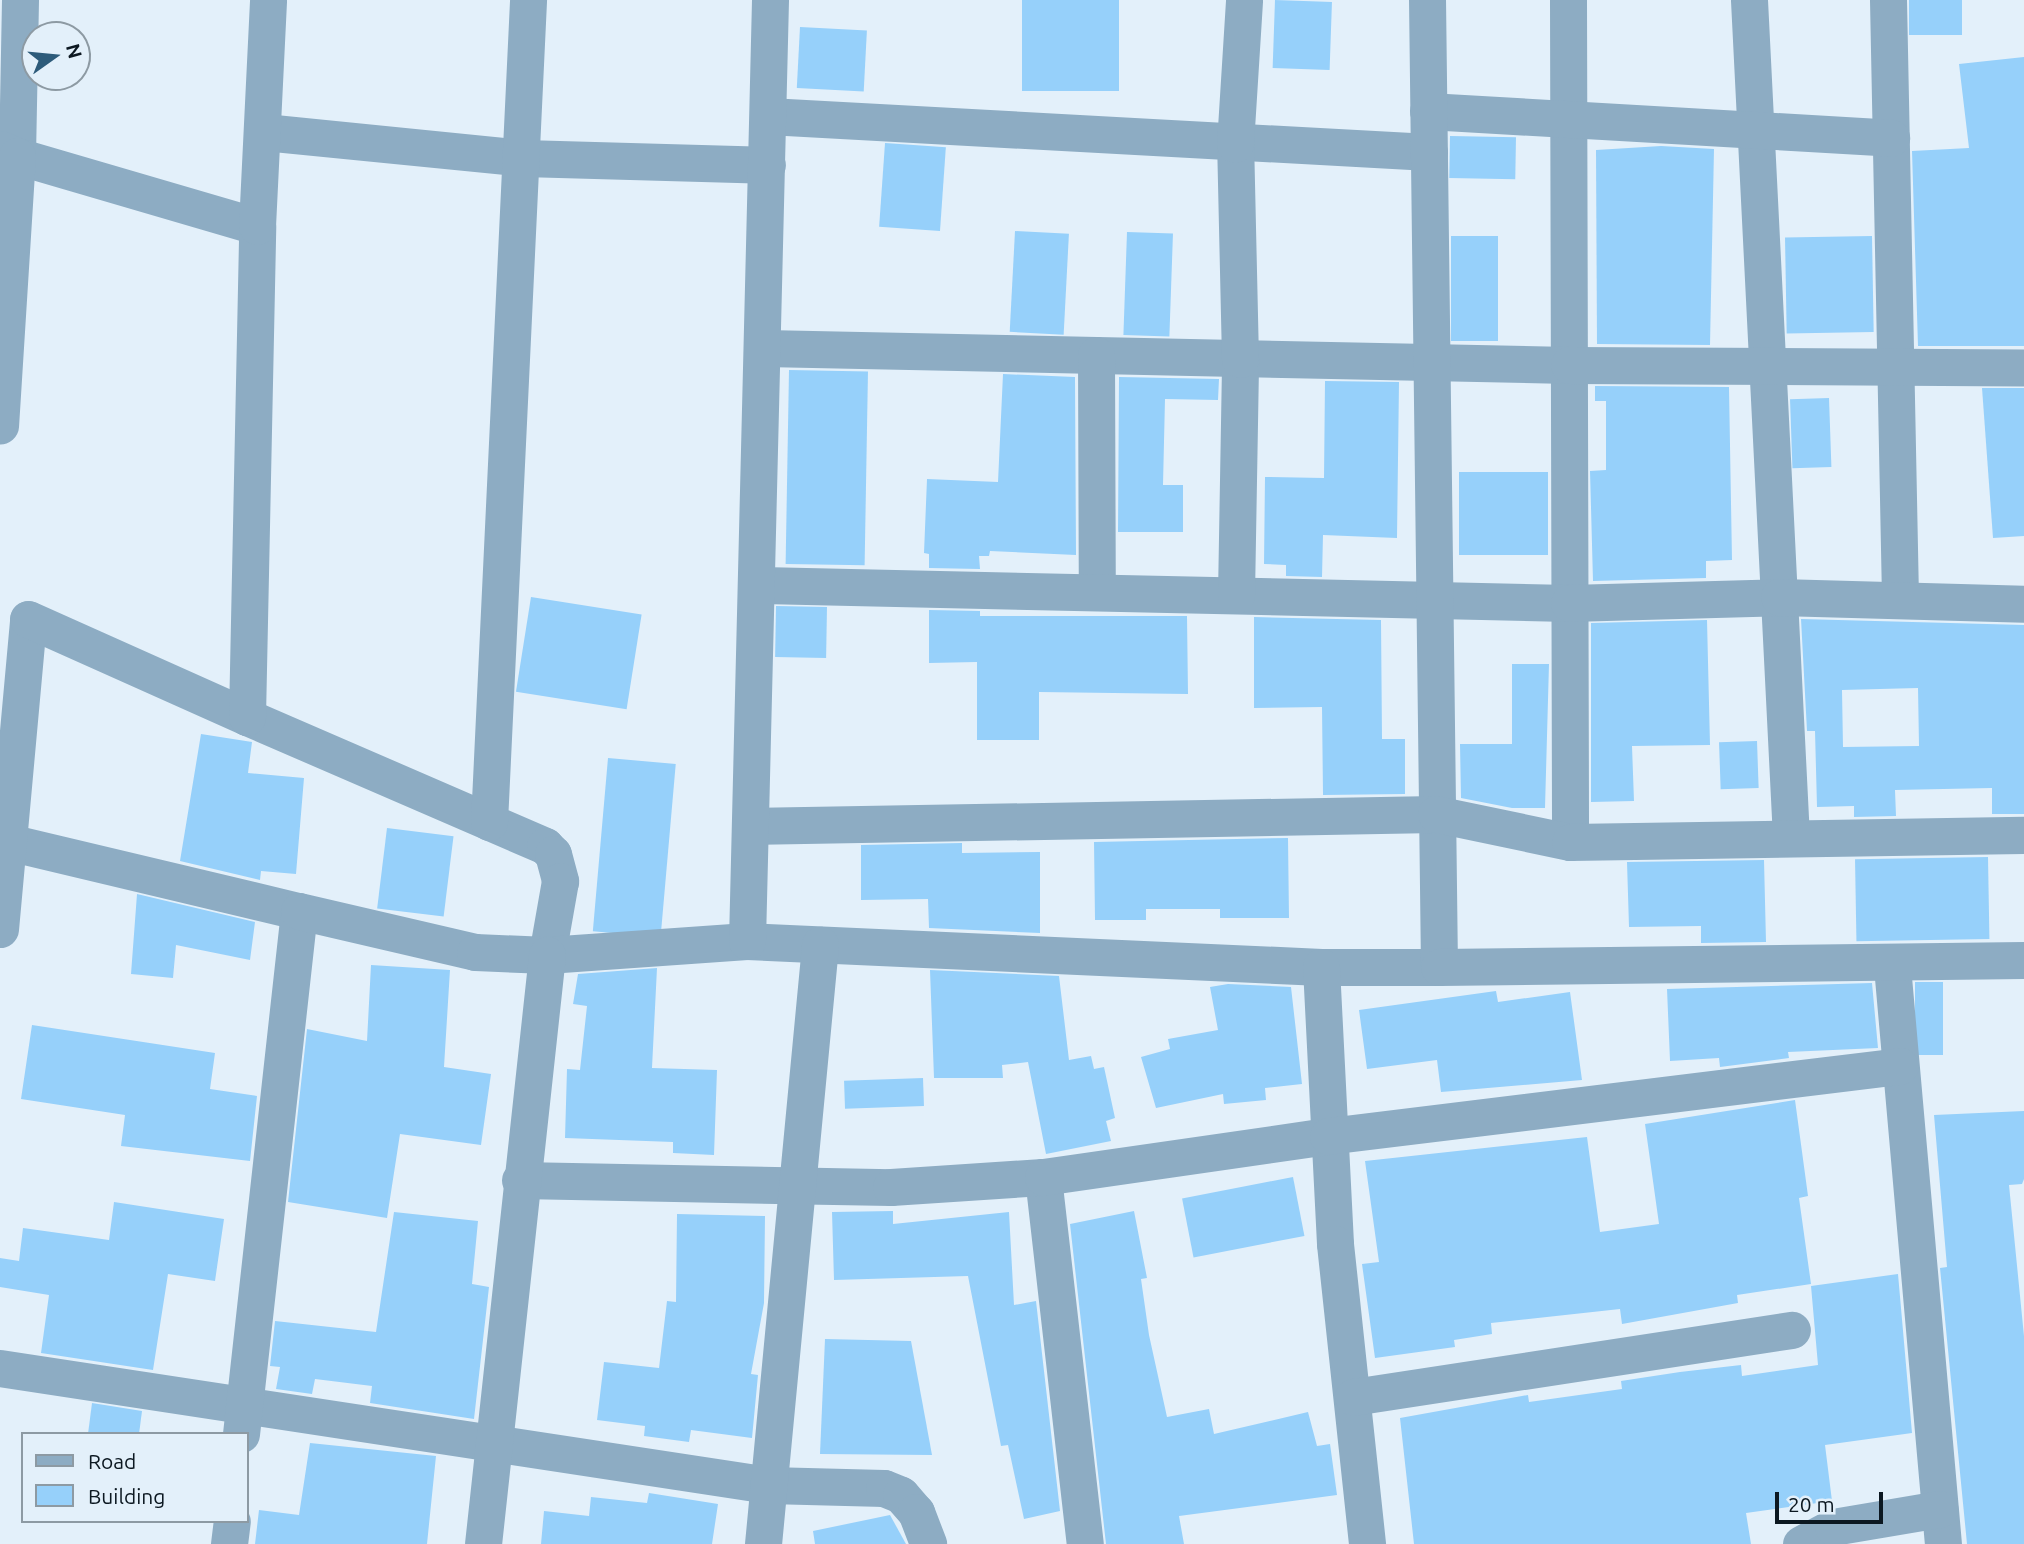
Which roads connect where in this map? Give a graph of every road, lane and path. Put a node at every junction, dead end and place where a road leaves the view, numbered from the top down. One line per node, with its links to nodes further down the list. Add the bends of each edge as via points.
1 (20, 0): 18 (street)
2 (268, 0): 14 (street)
3 (528, 0): 19 (street)
4 (770, 0): 11 (street)
5 (1244, 0): 16 (street)
6 (1427, 0): 10 (street)
7 (1569, 0): 12 (street)
8 (1749, 0): 13 (street)
9 (1888, 0): 15 (street)
10 (1428, 111): 12 (street); 17 (street)
11 (768, 116): 16 (street); 20 (street)
12 (1569, 123): 13 (street); 27 (street)
13 (1756, 127): 15 (street); 26 (street)
14 (264, 132): 19 (street); 21 (street)
15 (1891, 138): 29 (street)
16 (1235, 144): 17 (street); 25 (street)
17 (1429, 152): 24 (street)
18 (8, 153): 21 (street); 30 (street)
19 (523, 158): 20 (street); 42 (street)
20 (767, 165): 22 (street)
21 (257, 226): 40 (street)
22 (764, 348): 23 (street); 31 (street)
23 (1096, 355): 25 (street); 32 (street)
24 (1432, 358): 25 (street); 27 (street); 35 (street)
25 (1240, 359): 33 (street)
26 (1767, 362): 27 (street); 29 (street); 34 (street)
27 (1569, 365): 37 (street)
28 (2024, 367): 29 (street)
29 (1895, 368): 36 (street)
30 (0, 425)
31 (760, 585): 32 (street); 43 (street)
32 (1097, 592): 33 (street)
33 (1236, 595): 35 (street)
34 (1779, 597): 36 (street); 37 (street); 45 (street)
35 (1434, 600): 37 (street); 41 (street)
36 (1899, 600): 38 (street)
37 (1569, 603): 47 (street)
38 (2024, 604)
39 (14, 612): 40 (street); 46 (street)
40 (247, 717): 42 (street)
41 (1436, 814): 43 (street); 47 (street); 56 (street)
42 (489, 822): 52 (street, via 553,854 560,881)
43 (754, 826): 50 (street)
44 (2024, 835): 45 (street)
45 (1791, 838): 47 (street)
46 (4, 842): 48 (street); 49 (street)
47 (1570, 842)
48 (299, 911): 52 (street, via 475,952); 65 (street)
49 (0, 929)
50 (747, 941): 51 (street); 52 (street)
51 (820, 945): 55 (street); 61 (street)
52 (547, 956): 60 (street)
53 (2024, 960): 54 (street)
54 (1892, 966): 56 (street); 57 (street)
55 (1321, 967): 56 (street); 58 (street)
56 (1439, 967)
57 (1900, 1066): 58 (street); 69 (street)
58 (1328, 1136): 59 (street); 64 (street)
59 (1043, 1177): 61 (street); 74 (street)
60 (520, 1180): 61 (street); 66 (street)
61 (795, 1187): 67 (street)
62 (1792, 1330): 64 (street)
63 (0, 1368): 65 (street)
64 (1353, 1398): 75 (street)
65 (242, 1421): 66 (street)
66 (495, 1443): 67 (street); 71 (street)
67 (768, 1485): 72 (street); 73 (street, via 884,1488 901,1495 916,1512)
68 (232, 1523): 70 (street)
69 (1941, 1527): 76 (street, via 1832,1527)
70 (229, 1544)
71 (483, 1544)
72 (763, 1544)
73 (928, 1544)
74 (1084, 1544)
75 (1367, 1544)
76 (1801, 1544)

